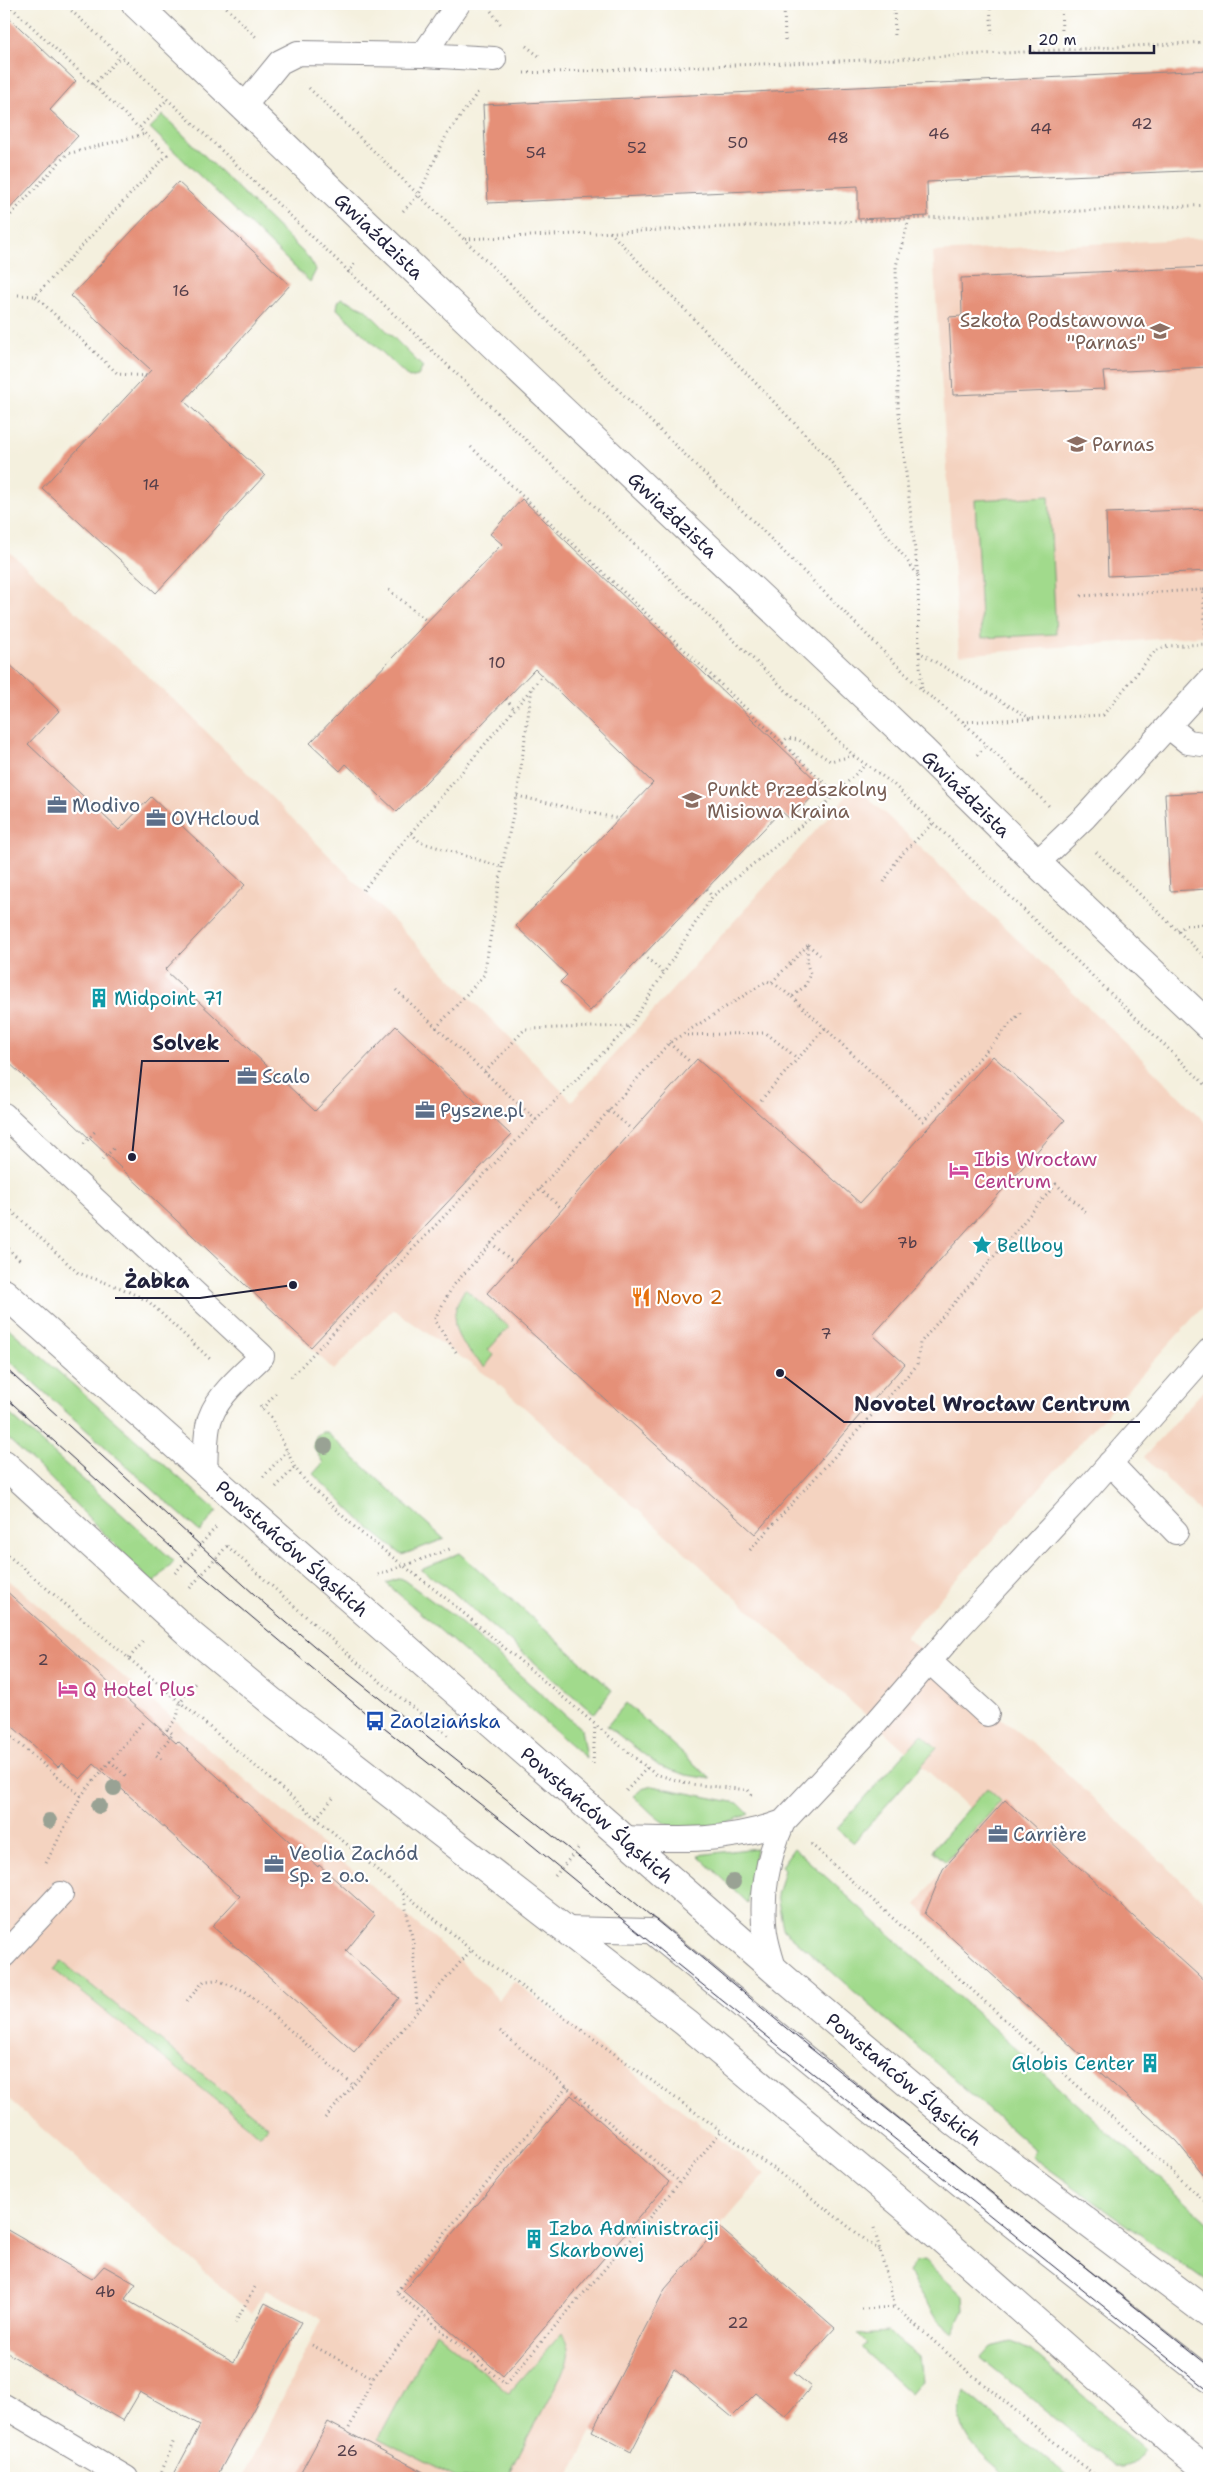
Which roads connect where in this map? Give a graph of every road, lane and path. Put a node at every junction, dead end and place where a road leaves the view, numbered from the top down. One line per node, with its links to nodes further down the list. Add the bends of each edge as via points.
1 (8, 4): 20 (path)
2 (64, 4): 16 (path)
3 (136, 4): 23 (main road, Gwiaździsta)
4 (223, 4): 18 (path)
5 (458, 4): 15 (lane)
6 (784, 4): 13 (path)
7 (894, 4): 12 (path)
8 (990, 4): 11 (path)
9 (1061, 4): 10 (path)
10 (1062, 32)
11 (992, 34)
12 (895, 39)
13 (785, 42)
14 (1209, 42): 19 (path, via 892,59)
15 (423, 56): 17 (lane); 18 (lane, via 298,53)
16 (120, 57): 20 (path); 22 (path)
17 (494, 60)
18 (280, 62): 23 (lane); 26 (path)
19 (522, 73)
20 (93, 85): 24 (path)
21 (482, 86): 26 (path, via 446,136)
22 (167, 100): 24 (path); 56 (path)
23 (245, 106): 65 (main road, Gwiaździsta)
24 (139, 128): 25 (path)
25 (145, 134): 30 (path, via 68,154); 34 (path, via 167,155)
26 (418, 196): 28 (path); 32 (path)
27 (1209, 205): 29 (path)
28 (402, 211)
29 (909, 219): 31 (path); 37 (path, via 896,266 898,405)
30 (4, 222)
31 (610, 232): 32 (path); 37 (path, via 828,458)
32 (464, 239): 47 (path)
33 (18, 295): 34 (path)
34 (35, 296): 35 (path, via 118,374)
35 (146, 376)
36 (472, 447): 53 (path)
37 (918, 576): 43 (path)
38 (389, 590): 42 (path)
39 (1203, 590): 40 (path); 41 (path); 50 (path, via 1206,644 1168,646 1155,651 1103,715)
40 (1209, 590)
41 (1078, 596)
42 (426, 621)
43 (919, 652): 47 (path); 50 (path)
44 (542, 676): 46 (path)
45 (1209, 681): 52 (lane)
46 (532, 688): 49 (path); 60 (path)
47 (922, 691): 51 (path)
48 (506, 699): 49 (path)
49 (515, 710): 64 (path)
50 (1033, 720): 51 (path)
51 (963, 722): 54 (path)
52 (1168, 726): 55 (lane, via 1188,742); 63 (lane)
53 (782, 744): 56 (path, via 787,738 799,740 830,761); 59 (path)
54 (987, 745): 57 (path); 63 (path)
55 (1209, 745)
56 (854, 756): 58 (path)
57 (973, 759)
58 (865, 766): 59 (path); 62 (path, via 892,783)
59 (836, 794): 70 (path)
60 (518, 796): 61 (path); 66 (path)
61 (619, 819)
62 (934, 822): 67 (path, via 898,858); 91 (path)
63 (1071, 830): 65 (lane); 72 (path)
64 (411, 833): 66 (path, via 420,842); 69 (path)
65 (1037, 863): 83 (main road, Gwiaździsta)
66 (502, 867): 84 (path, via 484,975)
67 (884, 882)
68 (706, 889): 70 (path)
69 (363, 890)
70 (712, 897): 77 (path)
71 (1209, 924): 72 (path, via 1186,925)
72 (1178, 931): 76 (path)
73 (808, 944): 75 (path); 78 (path); 80 (path, via 810,979)
74 (643, 955): 77 (path)
75 (820, 955)
76 (1209, 961)
77 (664, 973): 82 (path)
78 (772, 982): 80 (path); 86 (path, via 764,983)
79 (396, 990): 84 (path)
80 (792, 998): 85 (path)
81 (1021, 1012): 85 (path, via 923,1121)
82 (630, 1026): 90 (path, via 525,1029); 95 (path)
83 (1209, 1026)
84 (436, 1028): 90 (path)
85 (825, 1028): 88 (path)
86 (685, 1035): 87 (path); 88 (path, via 766,1033)
87 (669, 1043): 89 (path); 93 (path)
88 (797, 1058): 92 (path)
89 (689, 1061)
90 (485, 1072): 95 (path)
91 (1209, 1088)
92 (761, 1100)
93 (609, 1110): 96 (path); 97 (path)
94 (4, 1115): 107 (lane, via 262,1356)
95 (536, 1120): 106 (path)
96 (630, 1128)
97 (540, 1189): 99 (path); 101 (path)
98 (4, 1204): 107 (path, via 78,1273 148,1301)
99 (560, 1207)
100 (1087, 1214): 119 (path, via 1056,1184 920,1343 917,1364)
101 (492, 1243): 102 (path); 105 (path, via 453,1286 434,1320)
102 (511, 1260)
103 (4, 1293): 114 (main road, Powstańców Śląskich)
104 (1209, 1351): 112 (lane)
105 (456, 1352)
106 (287, 1381)
107 (236, 1383): 109 (path); 114 (lane, via 217,1404 210,1420)
108 (281, 1388): 109 (path)
109 (262, 1409): 110 (path, via 271,1417)
110 (287, 1450): 113 (path); 115 (path)
111 (4, 1464): 123 (main road)
112 (1110, 1464): 116 (lane); 125 (lane)
113 (294, 1468): 115 (path); 121 (path, via 360,1532)
114 (205, 1472): 115 (main road, Powstańców Śląskich)
115 (246, 1508): 117 (path); 123 (path); 146 (main road, Powstańców Śląskich)
116 (1176, 1532)
117 (227, 1546): 123 (path); 134 (path, via 368,1672)
118 (450, 1549): 121 (path)
119 (750, 1550)
120 (4, 1552): 124 (path)
121 (403, 1566): 122 (path); 130 (path, via 448,1600)
122 (370, 1578)
123 (160, 1607): 124 (path); 153 (main road, via 271,1701)
124 (129, 1658): 127 (path)
125 (929, 1661): 128 (lane); 145 (lane)
126 (200, 1678): 127 (path)
127 (180, 1702): 131 (path, via 177,1718); 144 (path)
128 (988, 1714)
129 (143, 1722): 136 (path)
130 (595, 1726): 137 (path); 138 (path)
131 (167, 1729): 133 (path); 135 (path, via 173,1734 156,1755)
132 (4, 1731): 143 (path)
133 (163, 1734)
134 (453, 1739)
135 (162, 1759)
136 (110, 1761): 139 (path); 143 (path)
137 (647, 1768): 140 (path, via 655,1774 690,1784); 142 (path)
138 (592, 1772)
139 (126, 1776)
140 (748, 1790)
141 (337, 1794): 144 (path)
142 (622, 1795)
143 (81, 1796): 149 (path)
144 (316, 1818): 151 (path)
145 (783, 1822): 146 (lane, via 712,1840); 156 (lane, via 768,1871 765,1911 765,1935)
146 (622, 1838): 156 (main road, Powstańców Śląskich)
147 (804, 1838): 165 (path)
148 (578, 1849): 150 (path)
149 (45, 1866)
150 (555, 1876)
151 (403, 1893): 154 (path); 158 (path, via 413,1942)
152 (61, 1894): 155 (lane)
153 (564, 1928): 174 (lane, via 650,1931 982,2202); 178 (main road, via 686,2023 909,2210)
154 (471, 1950): 158 (path); 163 (path)
155 (4, 1955)
156 (775, 1971): 170 (main road, Powstańców Śląskich, via 954,2122)
157 (187, 2001): 160 (path, via 204,1981 217,1980 245,1990)
158 (418, 2010): 160 (path)
159 (500, 2031): 161 (path)
160 (353, 2085): 162 (path)
161 (567, 2087): 164 (path); 169 (path, via 396,2292)
162 (325, 2118)
163 (721, 2131): 164 (path); 167 (path, via 880,2251)
164 (680, 2182): 169 (path, via 505,2384)
165 (1209, 2205)
166 (255, 2288): 171 (path)
167 (895, 2308): 168 (path); 181 (path)
168 (862, 2309)
169 (423, 2314): 173 (path)
170 (1209, 2314)
171 (235, 2323)
172 (312, 2345): 173 (path)
173 (373, 2378): 176 (path)
174 (1209, 2380)
175 (4, 2406): 180 (lane)
176 (348, 2428)
177 (174, 2440): 179 (path)
178 (1209, 2472)
179 (159, 2477)
180 (126, 2478)
181 (1098, 2478)

